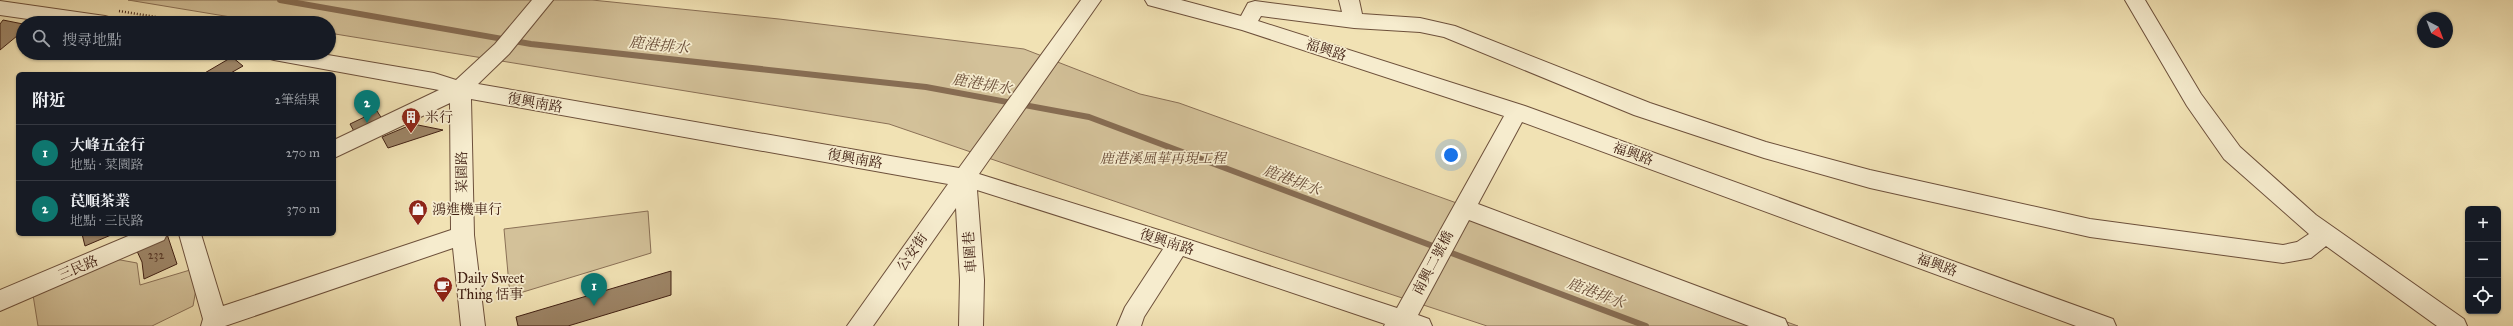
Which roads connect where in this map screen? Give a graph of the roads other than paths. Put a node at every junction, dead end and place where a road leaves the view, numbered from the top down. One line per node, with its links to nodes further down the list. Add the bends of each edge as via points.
1 (73, 0): 8 (street)
2 (1091, 0): 16 (street, 公安街)
3 (1155, 0): 11 (street, 福興路)
4 (1349, 0): 10 (street)
5 (2136, 0): 18 (street, via 2194,100 2232,153)
6 (539, 5): 13 (street, via 502,49)
7 (1, 9): 8 (street)
8 (60, 15): 9 (street)
9 (86, 16)
10 (1354, 21): 11 (street, via 1255,8); 18 (street, via 1420,25 1448,31 1642,109 1764,150 1870,179 2090,228 2283,254 2303,251)
11 (1246, 24): 14 (street, 福興路)
12 (313, 60): 13 (street, 復興南路)
13 (460, 89): 15 (street); 16 (street, 復興南路); 19 (street, 菜園路)
14 (1517, 112): 17 (street, 南興二號橋); 31 (street, 福興路)
15 (336, 149)
16 (965, 178): 22 (street, 復興南路); 27 (street, 公安街); 28 (street, 車圍巷, via 972,280)
17 (1463, 208): 25 (street, 南興二號橋); 30 (street)
18 (2325, 234): 32 (street)
19 (463, 235): 24 (street); 26 (street, 菜園路)
20 (151, 236): 23 (street, 三民路)
21 (191, 236): 24 (street)
22 (1178, 246): 25 (street, 復興南路); 29 (street, via 1133,314)
23 (0, 301)
24 (214, 322)
25 (1406, 324)
26 (473, 326)
27 (859, 326)
28 (972, 326)
29 (1129, 326)
30 (1776, 326)
31 (2104, 326)
32 (2455, 326)

